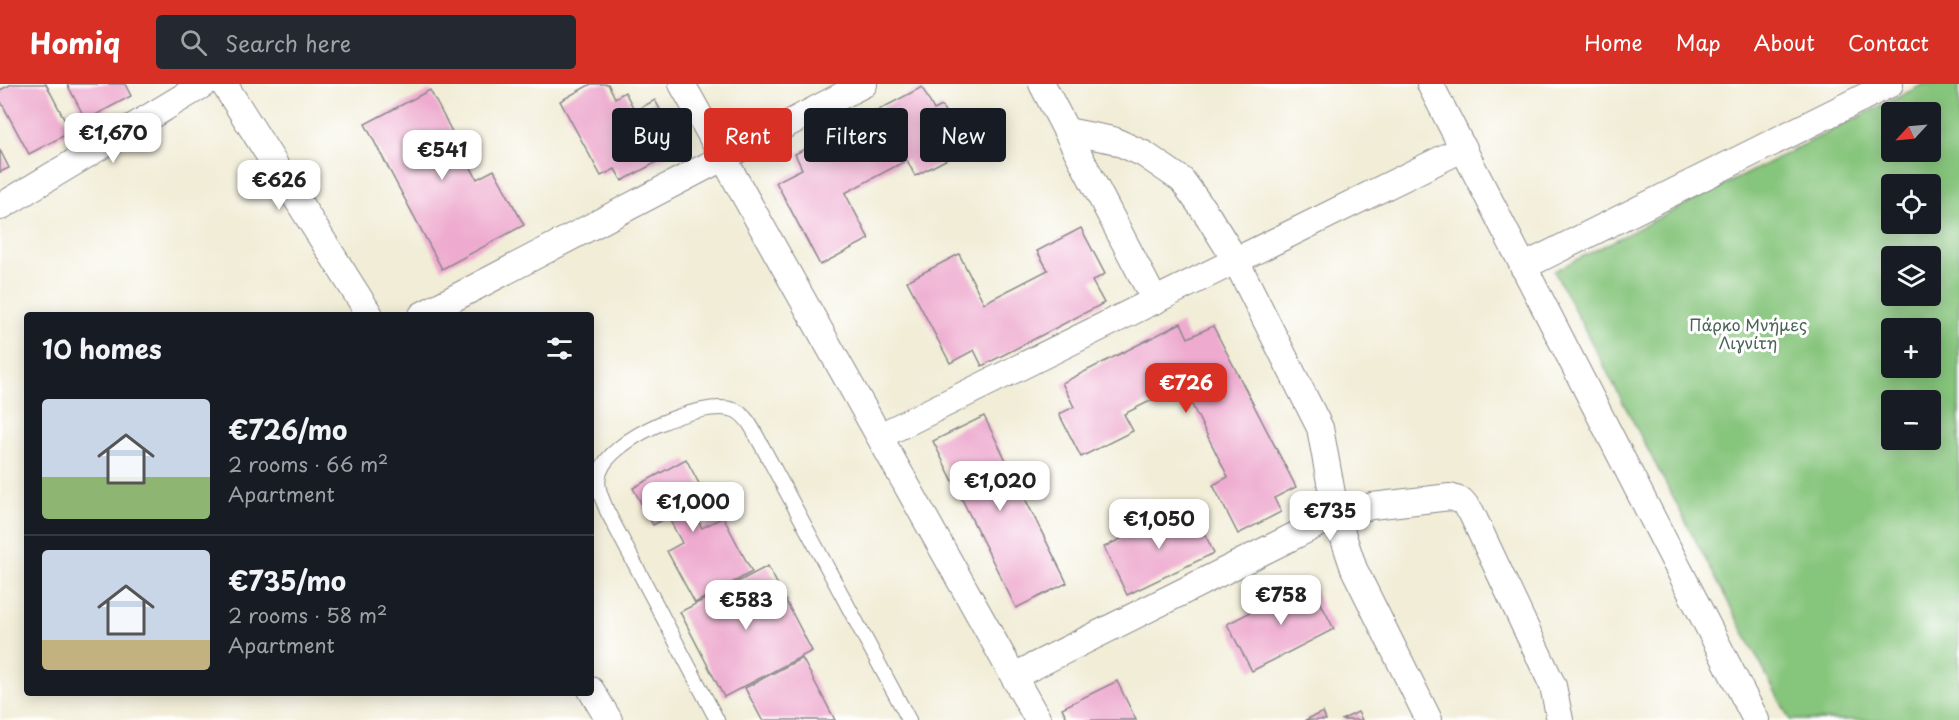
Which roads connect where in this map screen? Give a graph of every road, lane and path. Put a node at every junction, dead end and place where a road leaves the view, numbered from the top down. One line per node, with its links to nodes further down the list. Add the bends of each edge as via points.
1 (204, 84): 14 (street)
2 (224, 84): 18 (street)
3 (682, 84): 9 (street)
4 (864, 84): 8 (street)
5 (1042, 84): 10 (street)
6 (1430, 84): 11 (street)
7 (1890, 84): 16 (street)
8 (792, 121)
9 (704, 123)
10 (1067, 131): 15 (street, via 1113,140 1144,154 1182,180); 17 (street)
11 (1464, 148): 15 (street); 16 (street)
12 (713, 162): 19 (street)
13 (726, 162): 20 (street)
14 (0, 207)
15 (1236, 261): 17 (street); 21 (street, via 1320,428)
16 (1523, 267): 30 (street)
17 (1155, 301): 20 (street)
18 (368, 312)
19 (428, 312)
20 (880, 436): 22 (street)
21 (1336, 515): 22 (street); 28 (street, via 1354,569); 29 (street, via 1450,496 1462,501 1471,512 1553,686)
22 (1014, 676): 27 (street)
23 (594, 695): 24 (street)
24 (609, 720)
25 (717, 720): 26 (lane, via 597,486 606,460 618,447 672,420 715,408 735,410 744,416)
26 (909, 720)
27 (1038, 720)
28 (1430, 720)
29 (1560, 720)
30 (1756, 720)

